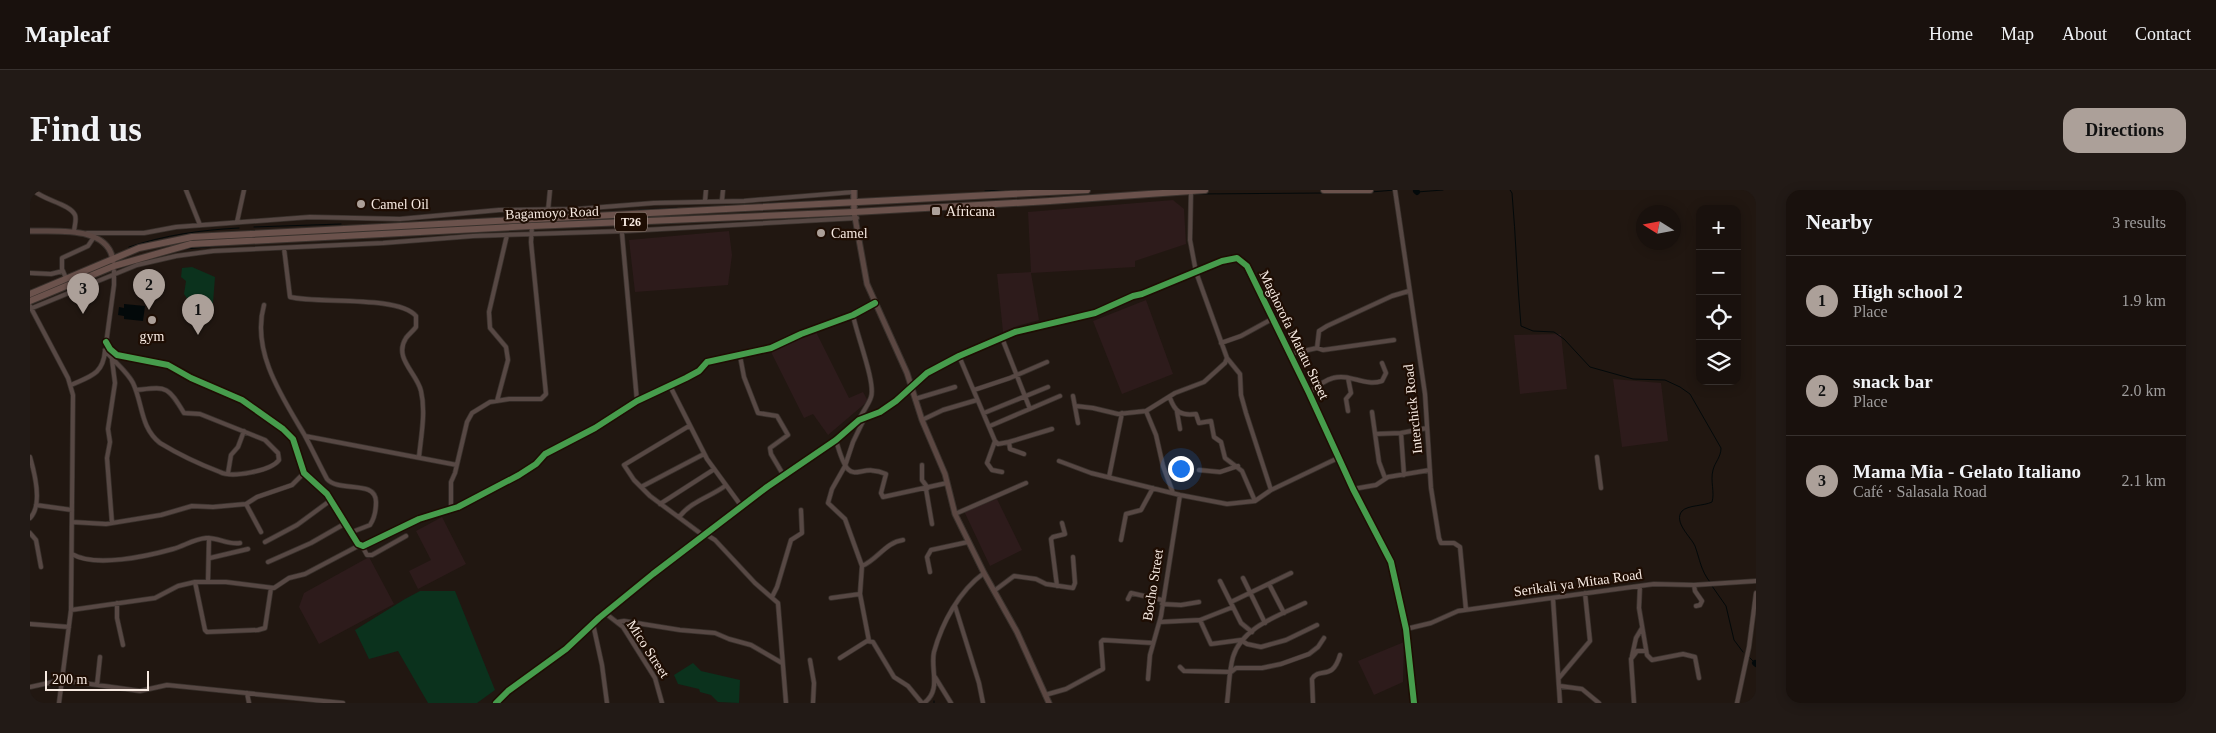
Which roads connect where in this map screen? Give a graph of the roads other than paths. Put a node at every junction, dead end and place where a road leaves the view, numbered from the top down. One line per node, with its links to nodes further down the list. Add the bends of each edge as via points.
1 (34, 190): 26 (street, via 73,213)
2 (186, 190): 23 (street)
3 (244, 190): 21 (street)
4 (550, 190): 19 (street)
5 (706, 190): 18 (street)
6 (723, 190): 16 (street)
7 (1088, 190): 14 (highway, Bagamoyo Road / T26)
8 (1191, 190): 9 (highway, Bagamoyo Road / T26); 20 (highway, Bagamoyo Road / T26); 36 (street, via 1190,240)
9 (1205, 190)
10 (1324, 190): 11 (highway)
11 (1370, 190)
12 (1395, 190): 39 (street, Interchick Road)
13 (854, 191): 16 (street); 17 (main road)
14 (1069, 191): 15 (highway, Bagamoyo Road / T26)
15 (979, 193): 17 (highway, Bagamoyo Road / T26)
16 (722, 200): 18 (street)
17 (854, 201): 20 (main road); 33 (highway, Bagamoyo Road / T26, via 241,233 180,239 139,248)
18 (705, 202): 19 (street)
19 (548, 211): 21 (street, via 499,210 400,219 310,217)
20 (856, 215): 22 (highway, Bagamoyo Road / T26); 27 (street); 41 (street, via 863,272)
21 (237, 222): 23 (street)
22 (621, 222): 24 (highway, Bagamoyo Road / T26); 27 (street)
23 (200, 225): 28 (street, via 144,233)
24 (532, 226): 30 (street); 34 (highway, Bagamoyo Road / T26, via 191,244)
25 (30, 231): 26 (street)
26 (74, 232): 28 (street)
27 (622, 232): 30 (street); 76 (street)
28 (82, 233): 31 (street)
29 (507, 235): 30 (street); 32 (street); 75 (street, via 489,312 490,328 506,347 508,360)
30 (531, 235): 75 (street, via 547,392 541,399)
31 (94, 237): 33 (street, via 106,246); 35 (street, via 88,246 62,258)
32 (284, 248): 34 (street, via 190,254); 103 (street, via 290,297 374,303 400,308 416,316 416,327 406,338 402,350 421,390)
33 (113, 258): 34 (street); 38 (highway, Bagamoyo Road / T26)
34 (114, 270): 43 (highway, Bagamoyo Road / T26); 48 (street)
35 (63, 271): 37 (street); 38 (street)
36 (1196, 272): 45 (street, Maghorofa Matatu Street, via 1227,259 1240,259 1247,266); 46 (street, Maghorofa Matatu Street, via 1095,312); 49 (street)
37 (30, 273)
38 (66, 278): 40 (highway, Bagamoyo Road / T26)
39 (1409, 291): 50 (street, via 1322,329 1318,334); 91 (street, Interchick Road)
40 (30, 294)
41 (875, 303): 44 (street); 65 (street)
42 (264, 305): 97 (street, via 262,332 266,361)
43 (30, 306): 61 (street)
44 (853, 315): 53 (street, via 771,348); 86 (street, via 872,386 871,397)
45 (1272, 319): 49 (street); 52 (street, Maghorofa Matatu Street)
46 (1002, 338): 54 (street, Maghorofa Matatu Street); 59 (street)
47 (1394, 340): 50 (street, via 1323,350)
48 (106, 342): 51 (street); 117 (street, via 117,355 168,365 250,404 290,435)
49 (1221, 343): 55 (street)
50 (1317, 348): 52 (street)
51 (105, 350): 56 (street); 61 (street, via 100,370)
52 (1290, 354): 68 (street, Maghorofa Matatu Street)
53 (740, 356): 62 (street, via 707,362 694,374); 119 (street, via 744,378 758,413 777,416 788,435 770,448)
54 (959, 356): 65 (street, Maghorofa Matatu Street, via 927,373); 67 (street)
55 (1227, 358): 72 (street, via 1204,382); 131 (street, via 1240,374 1241,395)
56 (112, 359): 66 (street); 147 (street, via 115,386 107,458)
57 (1047, 362): 59 (street)
58 (1382, 363): 60 (street, via 1386,373 1382,381 1368,383)
59 (1016, 376): 67 (street); 69 (street)
60 (1348, 378): 68 (street, via 1333,378); 80 (street, via 1351,392 1346,399)
61 (71, 385): 140 (street, via 74,406)
62 (670, 386): 76 (street); 89 (street)
63 (955, 387): 73 (street)
64 (1048, 387): 69 (street)
65 (911, 388): 73 (street); 85 (street, Maghorofa Matatu Street, via 880,412)
66 (136, 390): 94 (street, via 161,388 175,397 184,413 200,414); 116 (street, via 143,420 155,438 195,462 220,473)
67 (974, 390): 74 (street)
68 (1309, 393): 106 (street, Maghorofa Matatu Street)
69 (1025, 396): 78 (street); 83 (street)
70 (1060, 396): 78 (street)
71 (1073, 396): 77 (street)
72 (1170, 398): 79 (street); 81 (street)
73 (915, 399): 87 (street)
74 (977, 400): 83 (street); 87 (street)
75 (497, 401): 108 (street, via 479,407 469,417)
76 (637, 401): 141 (street, via 545,454 519,475)
77 (1076, 406): 84 (street); 88 (street)
78 (1030, 409): 90 (street)
79 (1146, 410): 84 (street); 132 (street)
80 (1348, 411)
81 (1177, 412): 93 (street); 111 (street, via 1196,414 1199,422 1211,421 1214,437 1220,441 1225,458)
82 (1372, 412): 96 (street)
83 (984, 413): 90 (street)
84 (1122, 413): 120 (street)
85 (866, 416): 86 (street, Maghorofa Matatu Street); 110 (street)
86 (859, 420): 98 (street)
87 (922, 420): 123 (street)
88 (1078, 423)
89 (689, 426): 101 (street); 126 (street, via 624,463)
90 (990, 426): 99 (street)
91 (1428, 428): 95 (street); 114 (street, Interchick Road)
92 (1052, 429): 100 (street)
93 (1180, 429)
94 (244, 431): 116 (street, via 238,449 231,455); 116 (street, via 268,442 279,460 262,470)
95 (1401, 433): 96 (street); 118 (street)
96 (1375, 434): 122 (street)
97 (304, 436): 103 (street); 153 (street, via 330,482 369,489 376,496 372,523)
98 (836, 440): 110 (street); 119 (street)
99 (995, 441): 100 (street, via 998,444); 115 (street, via 987,463 992,470)
100 (1009, 442): 102 (street, via 1010,449)
101 (704, 454): 112 (street); 126 (street)
102 (1024, 454)
103 (419, 457): 108 (street)
104 (1597, 457): 129 (street)
105 (30, 458): 121 (street)
106 (1338, 458): 130 (street, Maghorofa Matatu Street); 131 (street)
107 (1059, 461): 120 (street)
108 (457, 465): 141 (street, via 450,490)
109 (922, 465): 127 (street, via 922,480)
110 (845, 466): 127 (street, via 853,473 872,471 886,474 881,493 883,497); 168 (street, via 828,503 845,519)
111 (1238, 466): 113 (street, via 1220,472); 135 (street)
112 (713, 470): 125 (street); 137 (street)
113 (1199, 470)
114 (1430, 470): 118 (street); 201 (street, Interchick Road, via 1439,541 1460,547)
115 (1002, 472)
116 (228, 473)
117 (304, 473): 134 (street); 136 (street, via 292,486 257,497)
118 (1404, 475): 122 (street)
119 (784, 476): 139 (street)
120 (1109, 477): 128 (street)
121 (32, 478): 138 (street)
122 (1385, 478): 130 (street, via 1376,485)
123 (947, 483): 127 (street); 143 (street)
124 (1026, 483): 143 (street)
125 (725, 486): 139 (street); 144 (street)
126 (641, 487): 137 (street)
127 (927, 488): 150 (street)
128 (1153, 488): 132 (street); 158 (street, via 1141,510 1126,514)
129 (1601, 488)
130 (1353, 489): 213 (street, Maghorofa Matatu Street, via 1391,562)
131 (1270, 490): 135 (street)
132 (1173, 493): 133 (street)
133 (1180, 495): 135 (street, via 1220,504); 192 (street, Bocho Street)
134 (331, 500): 148 (street); 159 (street, via 297,525)
135 (1254, 501)
136 (246, 504): 147 (street, via 192,506); 152 (street)
137 (660, 504): 144 (street)
138 (36, 505): 140 (street); 145 (street)
139 (742, 507): 155 (street)
140 (72, 510): 146 (street)
141 (451, 510): 162 (street, via 419,519)
142 (801, 510): 188 (street, via 802,533 791,540)
143 (955, 514): 160 (street)
144 (677, 516): 155 (street)
145 (30, 518)
146 (72, 522): 147 (street); 164 (street)
147 (112, 523)
148 (346, 523): 153 (street); 167 (street)
149 (1062, 523): 180 (street, via 1065,534 1052,539)
150 (932, 524)
151 (30, 532): 169 (street, via 36,540)
152 (261, 532)
153 (352, 532): 162 (street)
154 (406, 536): 162 (street, via 370,555)
155 (706, 536): 188 (street, via 715,540); 202 (street)
156 (209, 538): 161 (street); 164 (street, via 134,557 86,560); 166 (street)
157 (903, 540): 168 (street, via 894,541)
158 (1121, 540)
159 (265, 542)
160 (968, 542): 170 (street, via 931,550 927,557); 171 (street)
161 (240, 543)
162 (361, 546): 182 (street)
163 (248, 550): 166 (street)
164 (72, 554): 200 (street)
165 (1073, 556): 180 (street, via 1075,585 1071,588)
166 (210, 558): 174 (street)
167 (268, 562)
168 (862, 566): 187 (street)
169 (42, 567)
170 (930, 572)
171 (984, 573): 183 (street); 197 (street)
172 (1292, 573): 178 (street)
173 (1243, 578): 184 (street)
174 (208, 581): 176 (street); 182 (street)
175 (1756, 581): 179 (street, Serikali ya Mitaa Road)
176 (195, 582): 182 (street, via 208,632 265,628); 195 (street, via 178,586 155,598)
177 (1220, 582): 194 (street)
178 (1269, 584): 184 (street); 203 (street)
179 (1694, 585): 181 (street, Serikali ya Mitaa Road); 199 (street, via 1702,601)
180 (1057, 586): 183 (street, via 1036,578 1014,576)
181 (1640, 586): 185 (street, Serikali ya Mitaa Road); 212 (street)
182 (271, 588)
183 (994, 591): 239 (street, via 1017,632)
184 (1250, 592): 194 (street); 207 (street)
185 (1585, 593): 191 (street, Serikali ya Mitaa Road); 231 (street, via 1590,641)
186 (1756, 593): 215 (street)
187 (860, 594): 189 (street); 218 (street)
188 (772, 597): 227 (street, via 778,605)
189 (831, 598)
190 (1128, 599): 192 (street, via 1132,594)
191 (1553, 599): 201 (street, Serikali ya Mitaa Road); 231 (street)
192 (1162, 602): 193 (street, via 1181,605); 206 (street, Bocho Street)
193 (1199, 602)
194 (1231, 602): 198 (street)
195 (118, 603): 200 (street); 220 (street)
196 (1305, 603): 203 (street)
197 (955, 606): 230 (street, via 935,649); 240 (street)
198 (1233, 606): 204 (street); 214 (street, via 1241,622)
199 (1696, 606)
200 (71, 610): 211 (street)
201 (1466, 610): 213 (street, Serikali ya Mitaa Road)
202 (605, 613): 205 (street, Mico Street); 209 (street)
203 (1284, 613): 207 (street)
204 (1200, 620): 206 (street); 217 (street, via 1211,644)
205 (618, 622): 227 (street, via 708,631 751,645); 246 (street, Mico Street, via 655,678)
206 (1160, 622): 219 (street, Bocho Street)
207 (1265, 623): 214 (street)
208 (30, 624): 211 (street)
209 (593, 624): 244 (street); 245 (street)
210 (1317, 625): 217 (street, via 1268,645 1255,646)
211 (69, 627): 234 (street)
212 (1642, 628): 221 (street); 223 (street)
213 (1406, 629): 254 (street, Maghorofa Matatu Street)
214 (1252, 632): 217 (street)
215 (1754, 635): 258 (street)
216 (1324, 638): 229 (street, via 1314,651 1299,658 1262,668 1236,668)
217 (1241, 640): 229 (street, via 1232,659)
218 (869, 641): 225 (street); 249 (street, via 876,645 894,677 908,686)
219 (1153, 643): 233 (street, Bocho Street); 239 (street, via 1103,640 1103,669 1066,689)
220 (123, 645)
221 (1646, 651): 223 (street, via 1640,650); 232 (street, via 1652,660 1683,654 1696,657)
222 (1340, 655): 253 (street, via 1333,670 1317,674 1312,679)
223 (1632, 656): 257 (street, via 1630,670)
224 (100, 657): 235 (street)
225 (840, 658)
226 (810, 660): 248 (street)
227 (782, 663): 247 (street)
228 (1180, 666): 229 (street, via 1184,671)
229 (1231, 672): 252 (street)
230 (935, 677): 249 (street, via 930,696); 250 (street)
231 (1559, 678): 236 (street)
232 (1699, 678)
233 (1148, 679)
234 (62, 680): 235 (street); 237 (street); 241 (street)
235 (97, 685): 238 (street, via 140,691 167,685)
236 (1560, 686): 255 (street); 256 (street, via 1582,689)
237 (30, 687)
238 (247, 694): 242 (street); 243 (street)
239 (1045, 695): 251 (street)
240 (984, 702)
241 (59, 703)
242 (249, 703)
243 (343, 703)
244 (496, 703)
245 (607, 703)
246 (662, 703)
247 (786, 703)
248 (813, 703)
249 (923, 703)
250 (951, 703)
251 (1049, 703)
252 (1228, 703)
253 (1313, 703)
254 (1414, 703)
255 (1560, 703)
256 (1599, 703)
257 (1634, 703)
258 (1738, 703)

